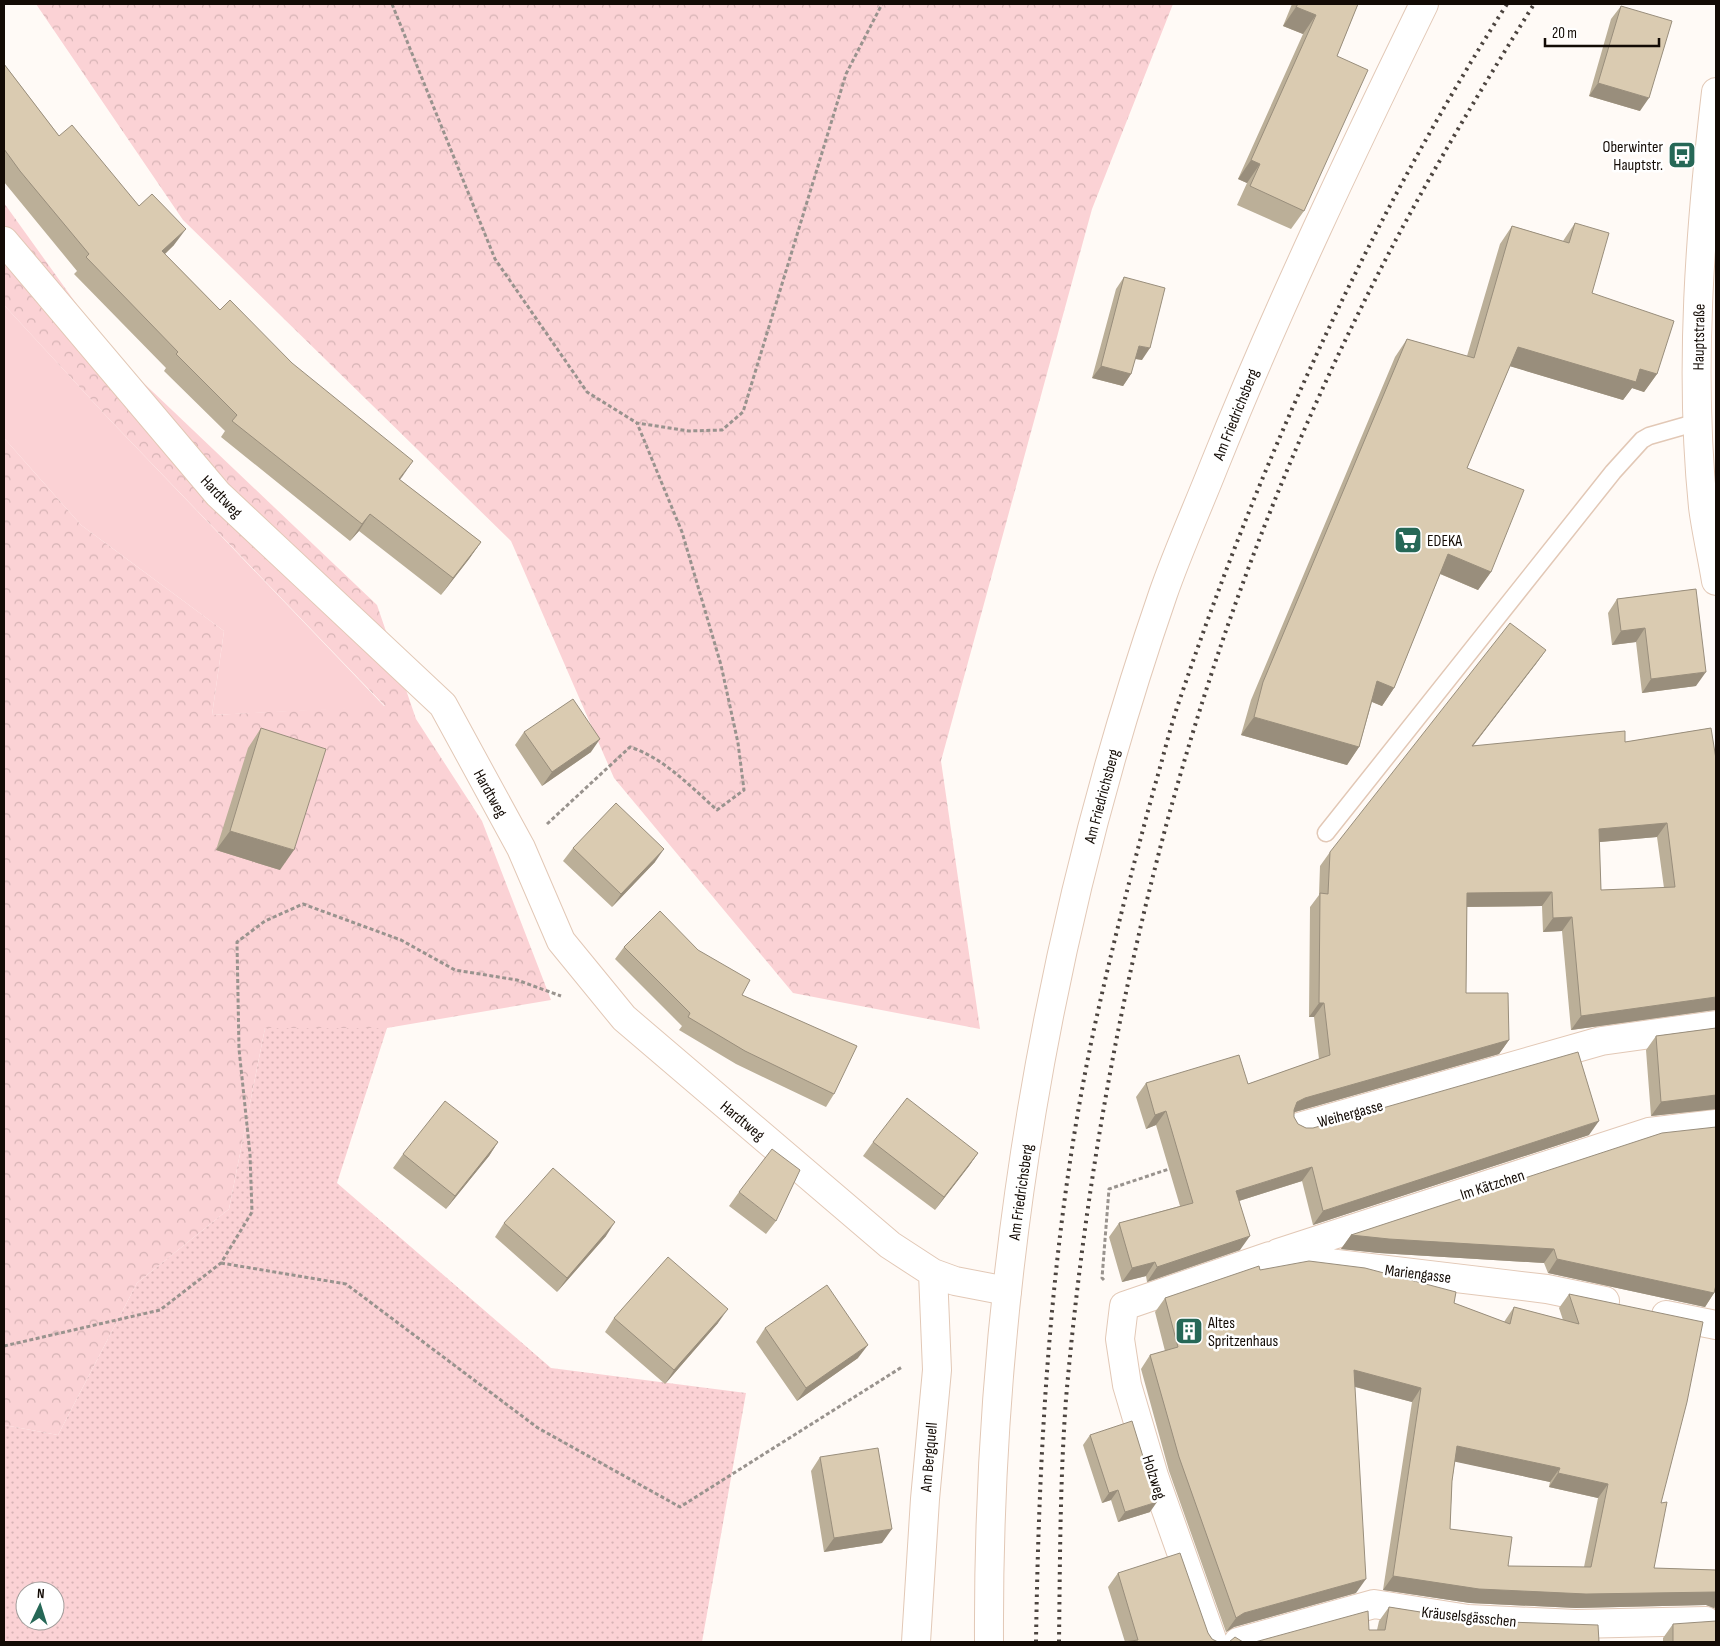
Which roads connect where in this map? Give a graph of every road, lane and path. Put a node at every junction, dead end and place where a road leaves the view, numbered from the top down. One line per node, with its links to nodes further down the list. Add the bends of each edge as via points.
1 (392, 4): 6 (path, via 495,259 587,392)
2 (882, 4): 6 (path, via 846,74 742,412 722,430 689,431)
3 (1424, 4): 19 (street, Am Friedrichsberg, via 1336,184 1268,337 1164,590 1115,744 1067,927 1037,1082)
4 (1716, 92): 7 (street, Hauptstraße, via 1707,173 1697,333)
5 (4, 241): 10 (street, Hardtweg, via 218,494 443,705)
6 (637, 423): 10 (path, via 682,532 718,656 738,743 744,790 717,810 673,772 642,751 630,747)
7 (1707, 424): 8 (street, Hauptstraße, via 1703,507); 9 (lane, via 1642,440 1613,472)
8 (1716, 581)
9 (1326, 833)
10 (521, 848): 18 (street, Hardtweg, via 561,941 624,1018 890,1245)
11 (570, 999): 17 (path, via 517,980 455,970 401,940 303,904 265,921 237,942 240,1049 252,1212)
12 (1716, 1025): 14 (street, Weihergasse, via 1601,1041)
13 (1716, 1124): 16 (street, Im Kätzchen, via 1649,1132)
14 (1299, 1127)
15 (1181, 1165): 20 (path, via 1109,1189 1102,1278)
16 (1270, 1256): 20 (street, Mariengasse); 21 (street, Mariengasse, via 1547,1289)
17 (221, 1263): 22 (path, via 160,1310); 23 (path, via 346,1284 538,1428 680,1507)
18 (933, 1273): 19 (street, Hardtweg, via 955,1281); 23 (street, Am Bergquell)
19 (1007, 1291): 26 (street, Am Friedrichsberg, via 993,1447)
20 (1124, 1306): 27 (street, Holzweg, via 1120,1338 1127,1385 1154,1476)
21 (1716, 1325)
22 (4, 1346)
23 (935, 1346): 25 (street, Am Bergquell, via 936,1370)
24 (1706, 1621): 28 (street, Kräuselsgässchen, via 1576,1624 1468,1619 1374,1604)
25 (916, 1642)
26 (989, 1642)
27 (1213, 1642)
28 (1238, 1642)

